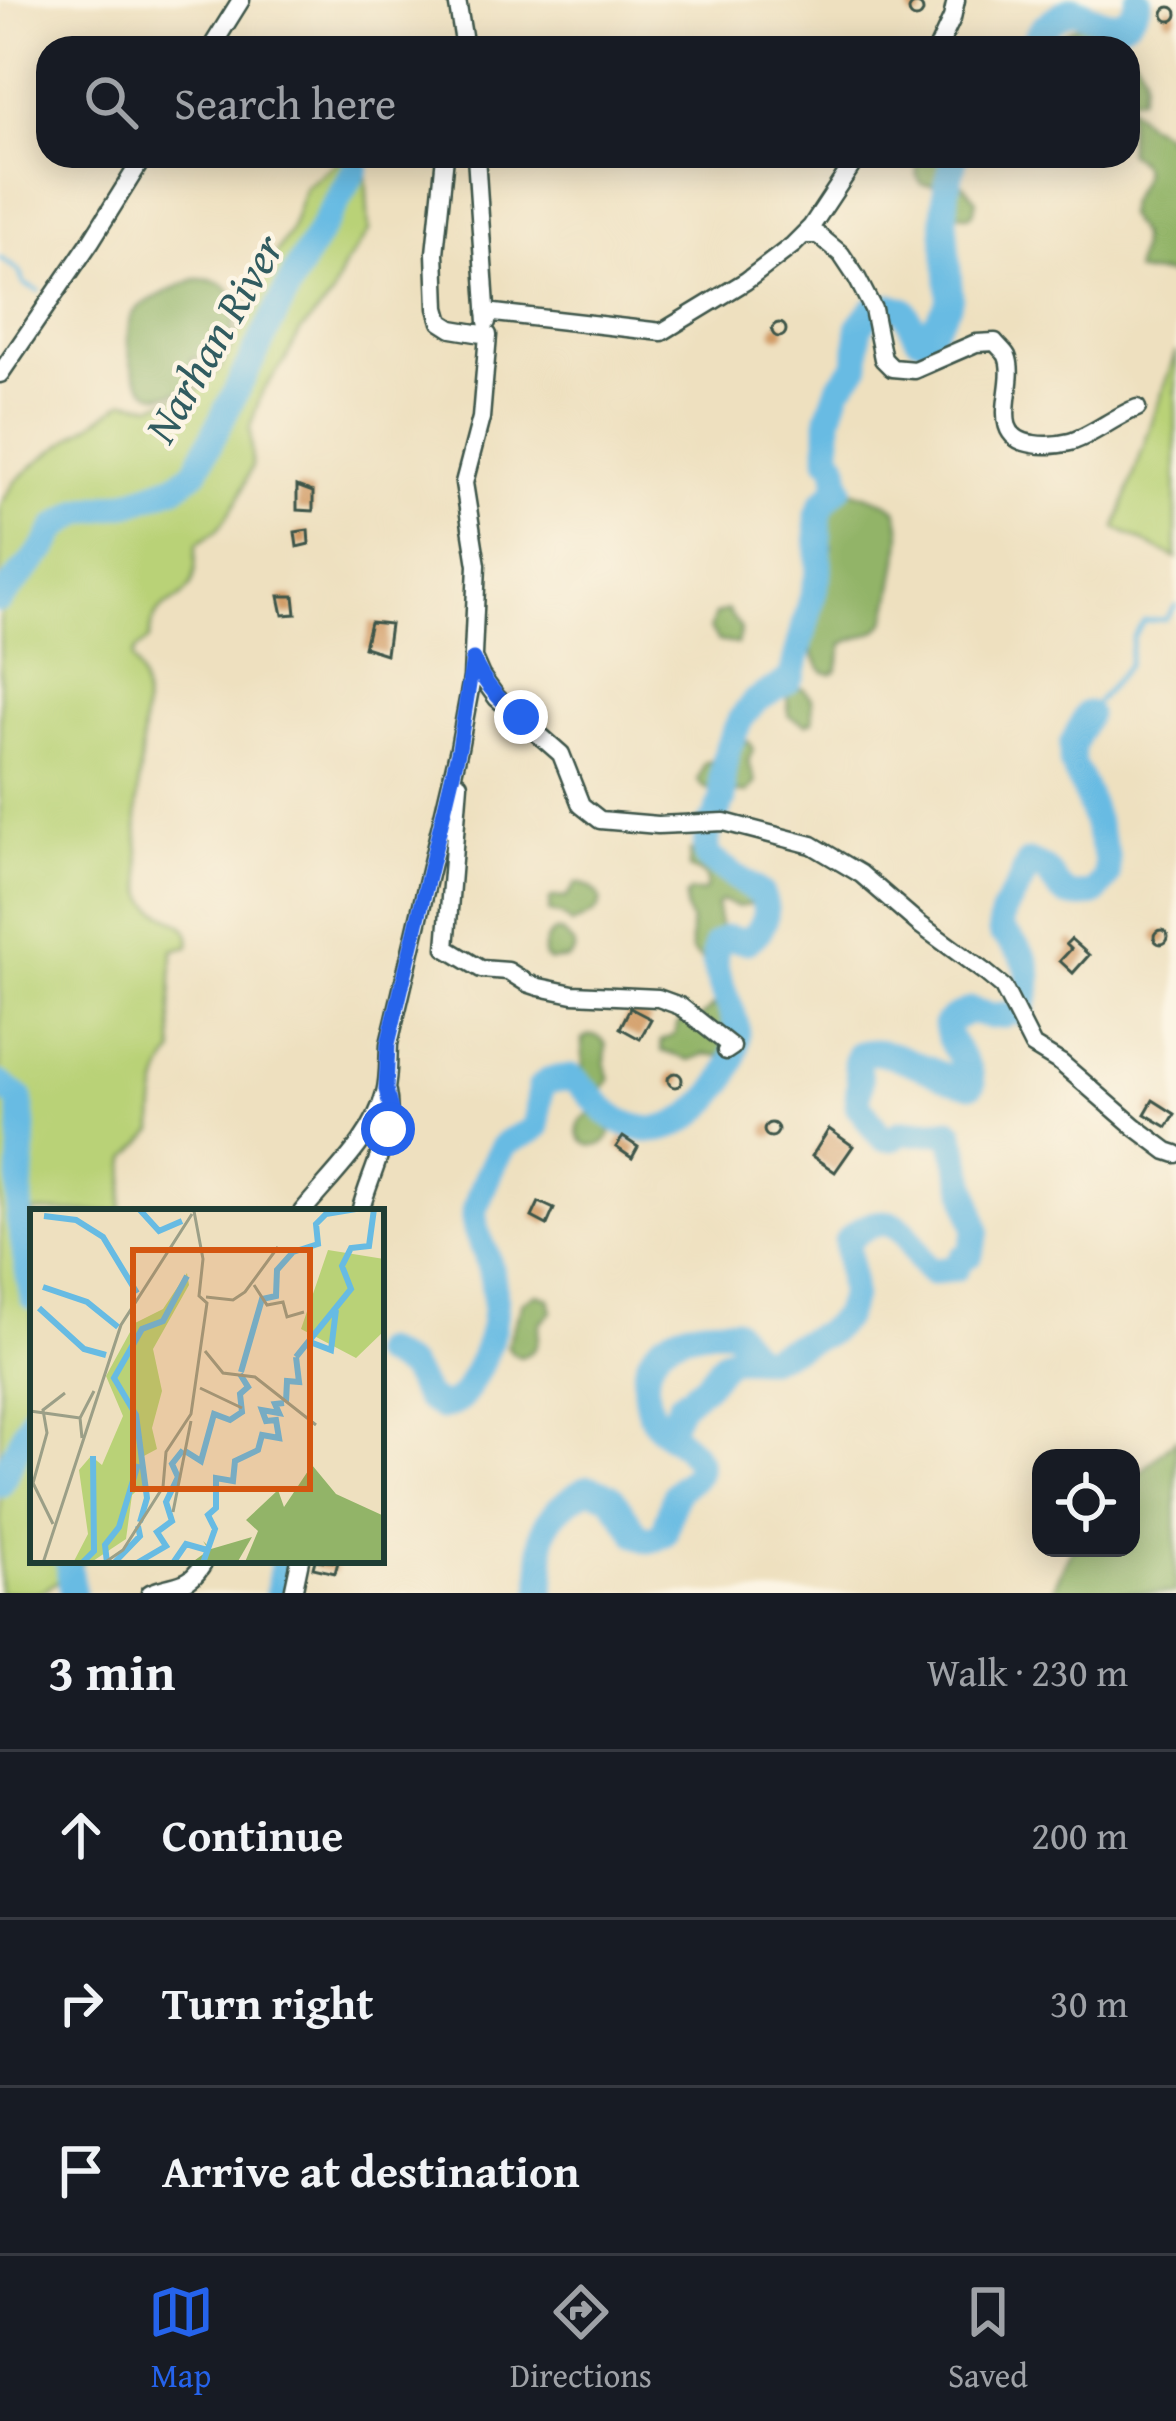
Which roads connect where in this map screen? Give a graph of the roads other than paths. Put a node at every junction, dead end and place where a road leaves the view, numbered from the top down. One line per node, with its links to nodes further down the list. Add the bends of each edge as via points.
1 (241, 0): 4 (street)
2 (458, 0): 5 (street)
3 (956, 0): 6 (street)
4 (218, 36)
5 (463, 36)
6 (944, 36)
7 (137, 168): 14 (street)
8 (444, 168): 13 (street, via 437,308 452,329)
9 (477, 168): 12 (street)
10 (850, 168): 11 (street)
11 (803, 235): 12 (street, via 662,332); 15 (street, via 818,235 841,254 873,309 892,368 914,370 994,342 1006,354 1005,410 1022,442 1074,442)
12 (486, 312): 13 (street)
13 (488, 335): 16 (street, via 481,418 464,483 477,565)
14 (0, 374)
15 (1137, 408)
16 (473, 659): 17 (street); 20 (street, via 496,698 561,754 574,794 600,820 724,822 812,845 1003,987 1033,1046)
17 (459, 748): 18 (street, via 446,948 539,987 680,1006 732,1048); 19 (street, via 388,1044)
18 (726, 1051)
19 (386, 1089): 21 (street, via 362,1138); 22 (street, via 388,1129)
20 (1176, 1154)
21 (304, 1209)
22 (361, 1209)
23 (204, 1563): 25 (street, via 181,1586)
24 (299, 1563): 26 (street)
25 (150, 1593)
26 (293, 1593)

